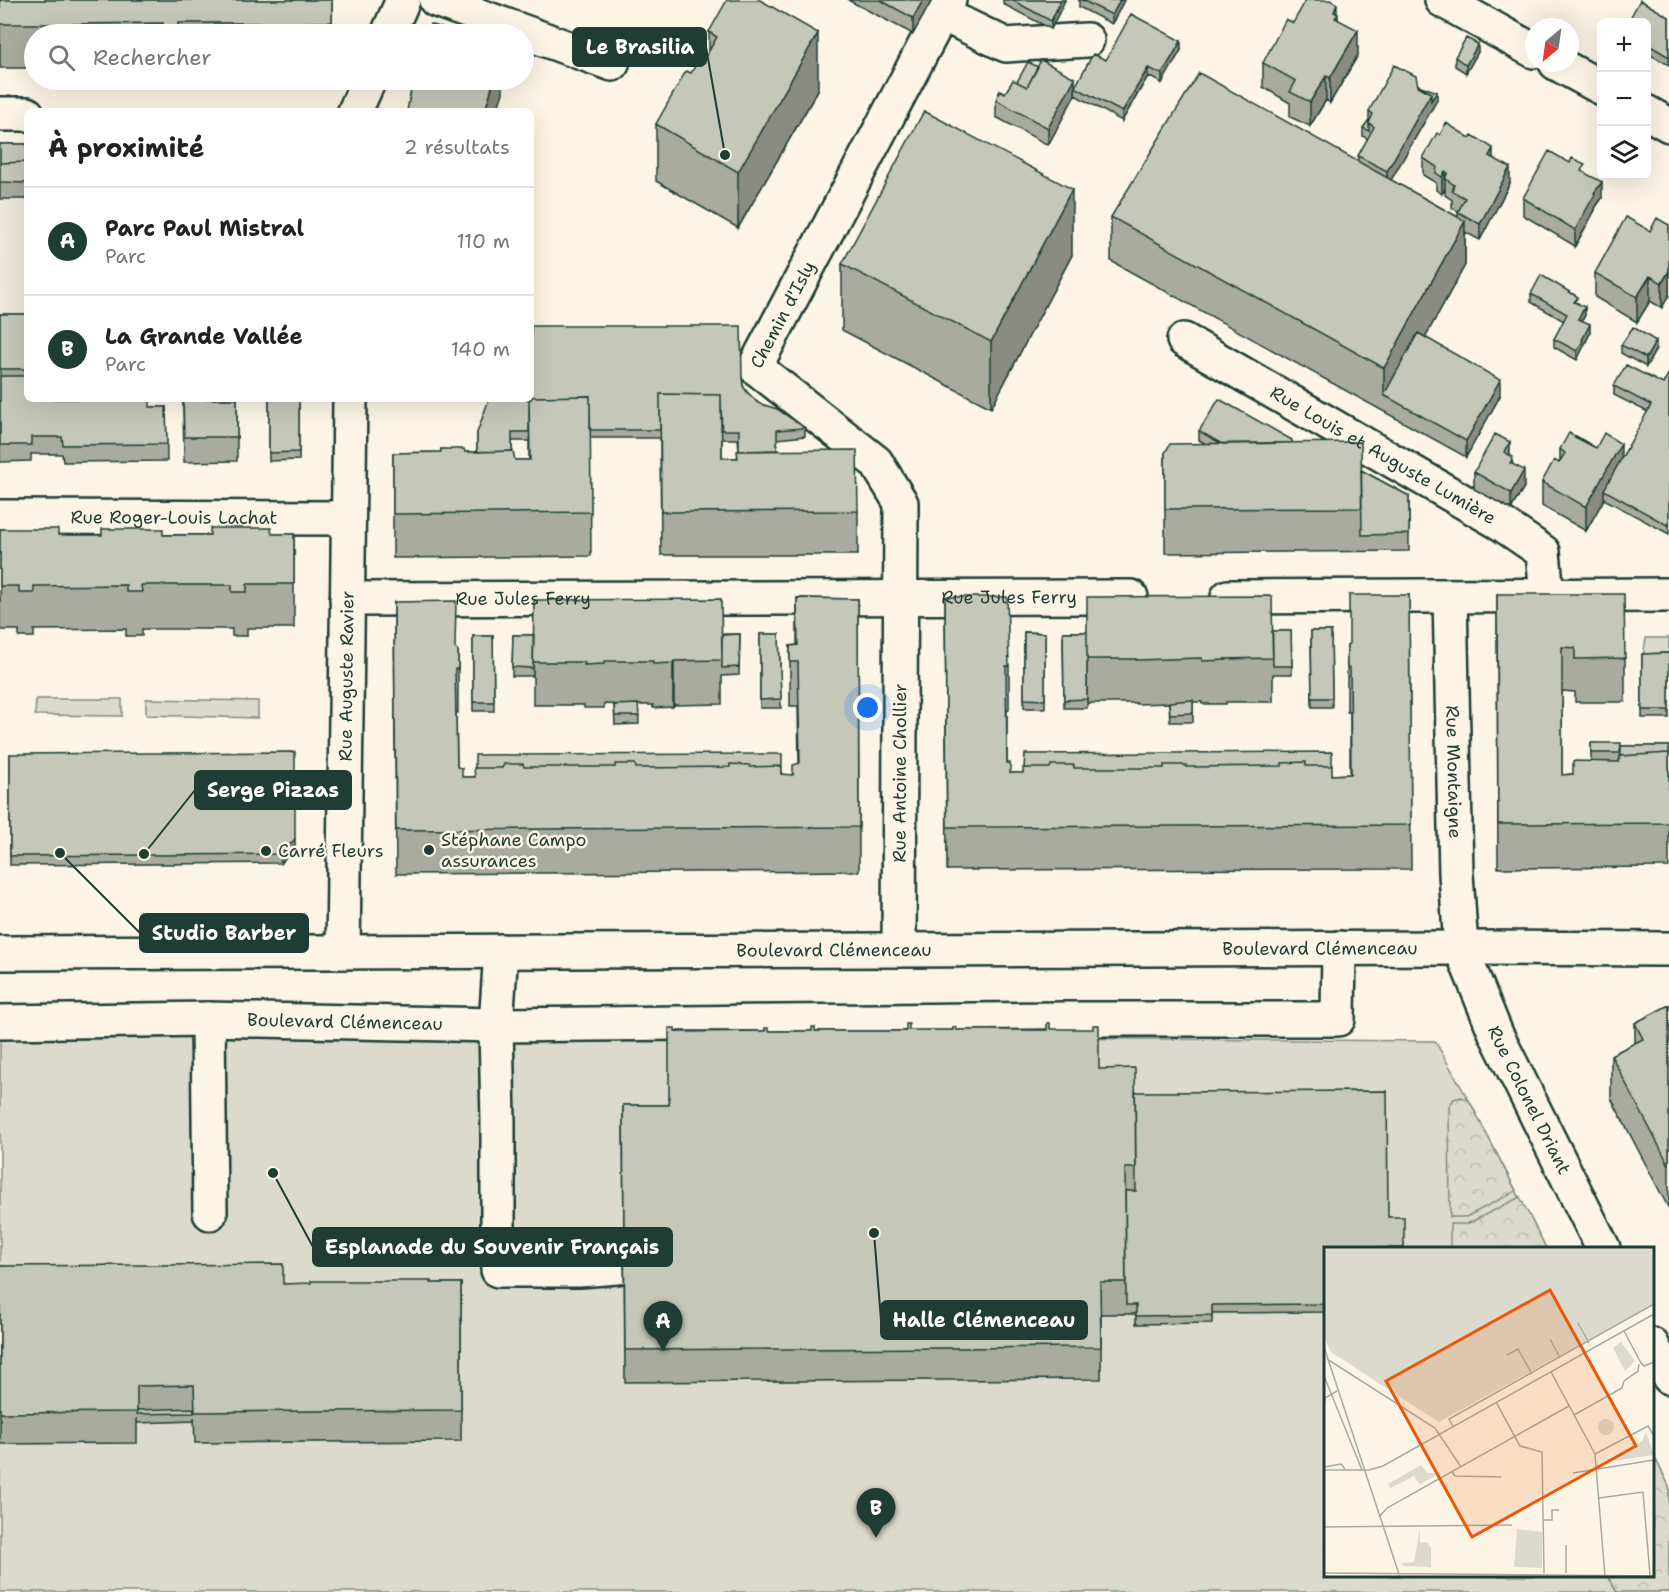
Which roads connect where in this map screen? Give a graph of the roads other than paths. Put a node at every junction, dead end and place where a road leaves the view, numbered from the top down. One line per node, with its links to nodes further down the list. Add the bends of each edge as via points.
1 (404, 0): 5 (street)
2 (436, 0): 6 (street)
3 (1442, 0): 9 (street)
4 (945, 7): 8 (street, via 1006,45); 26 (street, Chemin d'Isly, via 755,367 876,462 901,503)
5 (393, 24)
6 (502, 24)
7 (534, 36): 10 (street)
8 (1087, 40)
9 (1525, 46)
10 (612, 64)
11 (1573, 72): 12 (street)
12 (1597, 85)
13 (364, 90): 14 (street)
14 (356, 108)
15 (0, 114): 16 (street)
16 (24, 114)
17 (1651, 114): 18 (street)
18 (1669, 125)
19 (1184, 340): 23 (street, Rue Louis et Auguste Lumière, via 1502,524 1543,552)
20 (350, 402): 22 (street, Rue Auguste Ravier)
21 (0, 517): 22 (street, Rue Roger-Louis Lachat)
22 (348, 518): 29 (street, Rue Auguste Ravier)
23 (1547, 595): 24 (street); 25 (street)
24 (1669, 595)
25 (1450, 596): 28 (street); 31 (street, Rue Montaigne)
26 (901, 597): 27 (street, Rue Jules Ferry); 29 (street, Rue Jules Ferry); 33 (street, Rue Antoine Chollier)
27 (1163, 597)
28 (1198, 597)
29 (347, 599): 35 (street, Rue Auguste Ravier)
30 (1339, 948): 31 (street, Boulevard Clémenceau); 33 (street, Boulevard Clémenceau); 39 (street, Boulevard Clémenceau, via 1338,1019)
31 (1461, 948): 32 (street, Boulevard Clémenceau); 41 (street, Rue Colonel Driant, via 1496,1034)
32 (1669, 949)
33 (899, 950): 34 (street, Boulevard Clémenceau)
34 (501, 951): 35 (street, Boulevard Clémenceau); 39 (street)
35 (344, 952): 36 (street, Boulevard Clémenceau)
36 (0, 953)
37 (208, 1019): 38 (street, Boulevard Clémenceau); 39 (street, Boulevard Clémenceau); 40 (street)
38 (0, 1023)
39 (496, 1025): 42 (street, via 498,1270)
40 (210, 1213)
41 (1602, 1247)
42 (617, 1267)
43 (1654, 1347): 44 (street)
44 (1669, 1377)

